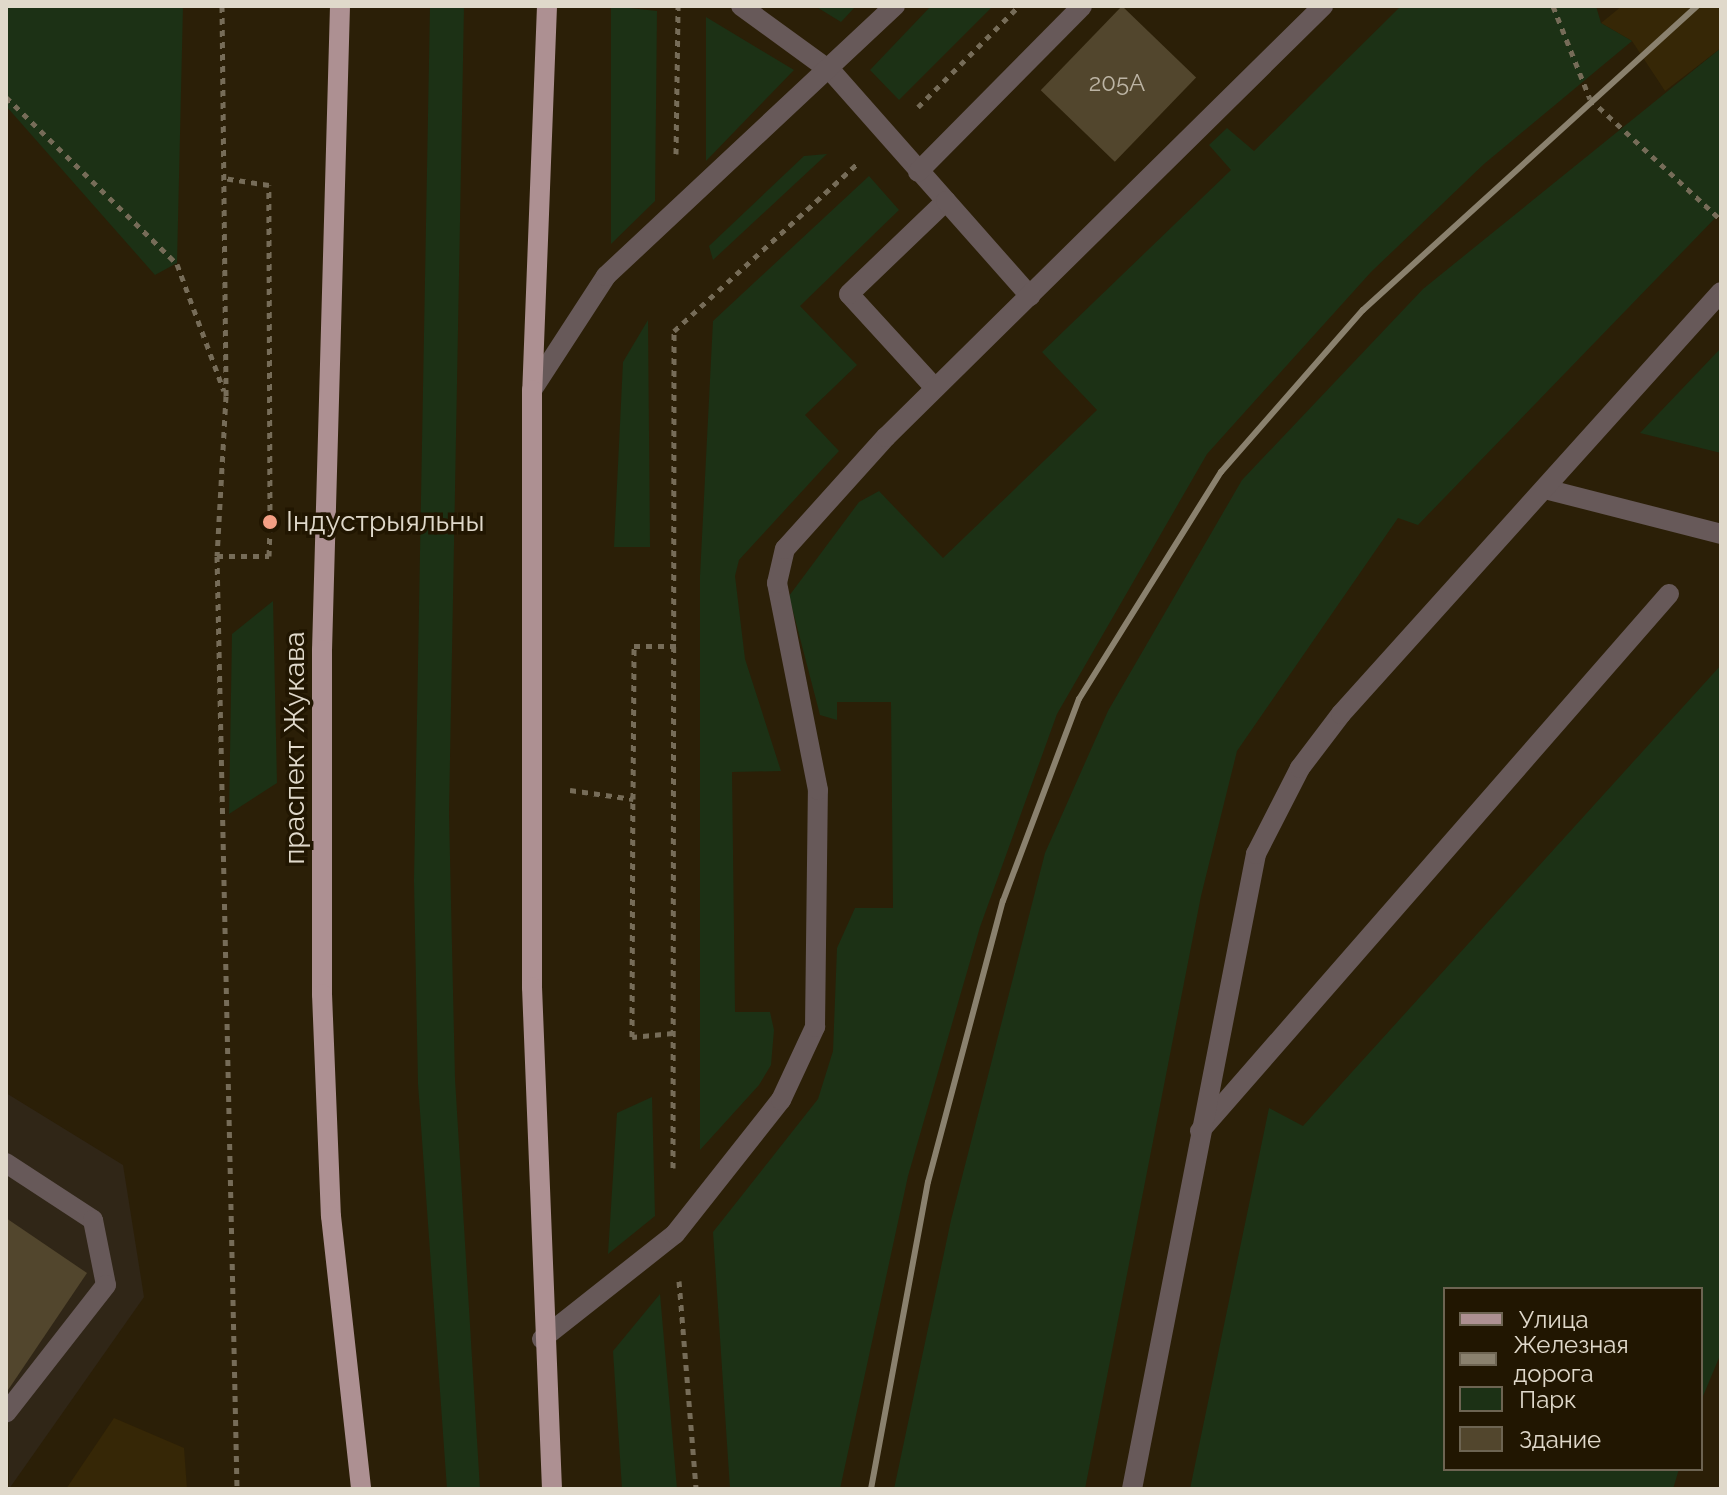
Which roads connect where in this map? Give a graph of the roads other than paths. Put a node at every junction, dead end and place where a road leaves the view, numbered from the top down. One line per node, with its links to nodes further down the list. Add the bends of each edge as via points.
1 (340, 6): 21 (main road, праспект Жукава, via 322,650 322,994 331,1216)
2 (547, 6): 13 (main road)
3 (741, 6): 7 (lane)
4 (895, 6): 7 (lane)
5 (1082, 6): 8 (lane)
6 (1323, 6): 11 (lane)
7 (832, 72): 8 (lane); 13 (lane, via 675,205 616,266)
8 (918, 172): 9 (lane)
9 (946, 201): 11 (lane); 12 (lane, via 849,294)
10 (1721, 292): 14 (lane)
11 (1030, 296): 12 (lane)
12 (935, 388): 19 (lane, via 785,549 777,583 818,790 815,1027 781,1100 675,1234)
13 (532, 390): 19 (main road)
14 (1545, 489): 15 (lane); 17 (lane, via 1300,768 1256,854)
15 (1721, 534)
16 (1669, 594): 17 (lane)
17 (1197, 1134): 23 (lane)
18 (6, 1163): 20 (lane, via 93,1220 106,1285)
19 (542, 1339): 22 (main road)
20 (6, 1413)
21 (361, 1489)
22 (552, 1489)
23 (1132, 1489)

